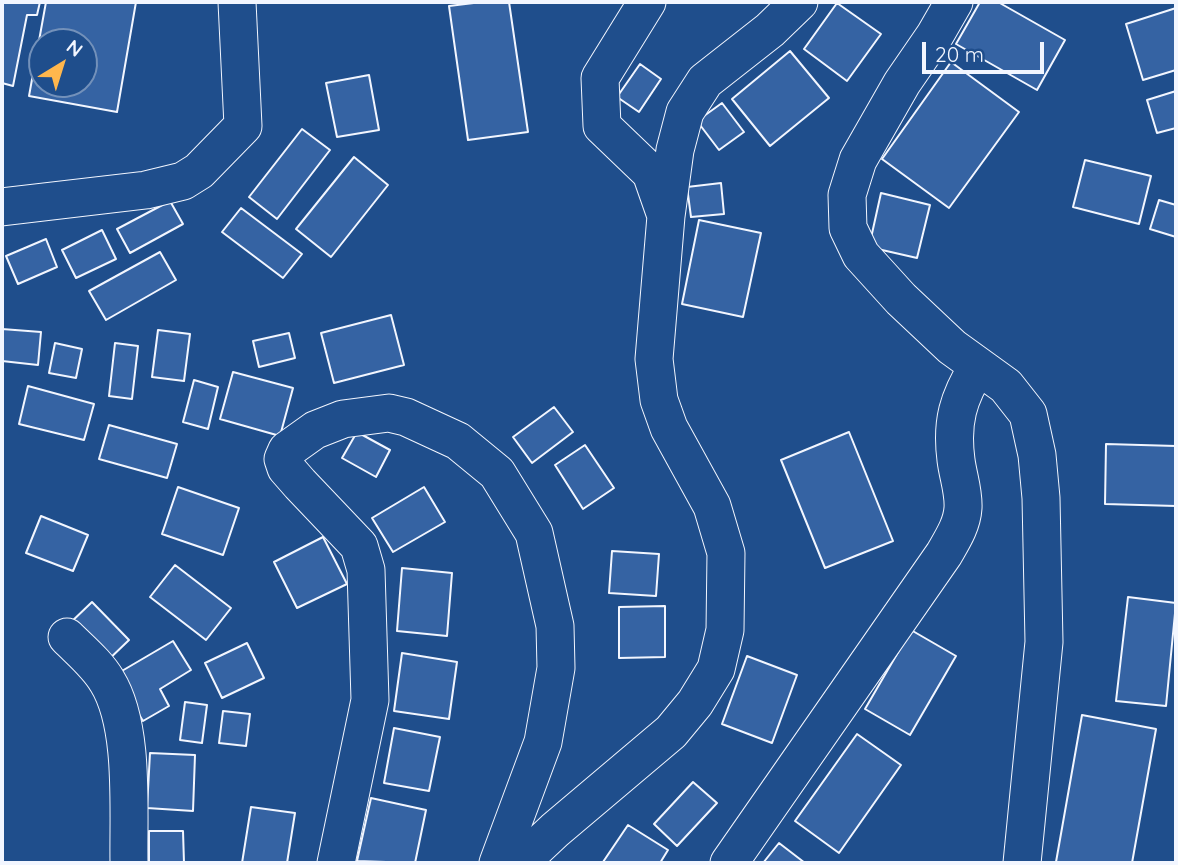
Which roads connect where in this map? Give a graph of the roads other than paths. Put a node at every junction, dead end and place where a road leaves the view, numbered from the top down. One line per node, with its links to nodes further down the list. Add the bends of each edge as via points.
1 (237, 2): 5 (street, via 243,126 199,171 183,181 146,190)
2 (647, 2): 6 (street, via 600,78 602,126 651,173)
3 (799, 2): 6 (street, via 705,81 685,112)
4 (954, 2): 7 (street, via 858,160 846,195 848,228 860,255 901,299)
5 (2, 207)
6 (666, 216): 12 (street, via 654,359 659,400 669,429 712,506 726,553 725,630 716,670 671,733)
7 (978, 366): 13 (street, via 963,390 955,419 963,509 957,530); 14 (street, via 1006,386 1028,414 1040,488 1044,642)
8 (66, 638): 9 (street, via 107,681 118,703 126,732)
9 (129, 863)
10 (336, 863): 11 (street, via 370,700 366,570 359,546 286,468 283,459 287,450 315,430 343,419 388,413 458,441 497,473 534,533 548,589 556,668 543,742)
11 (498, 863)
12 (520, 863)
13 (729, 863)
14 (1022, 863)

